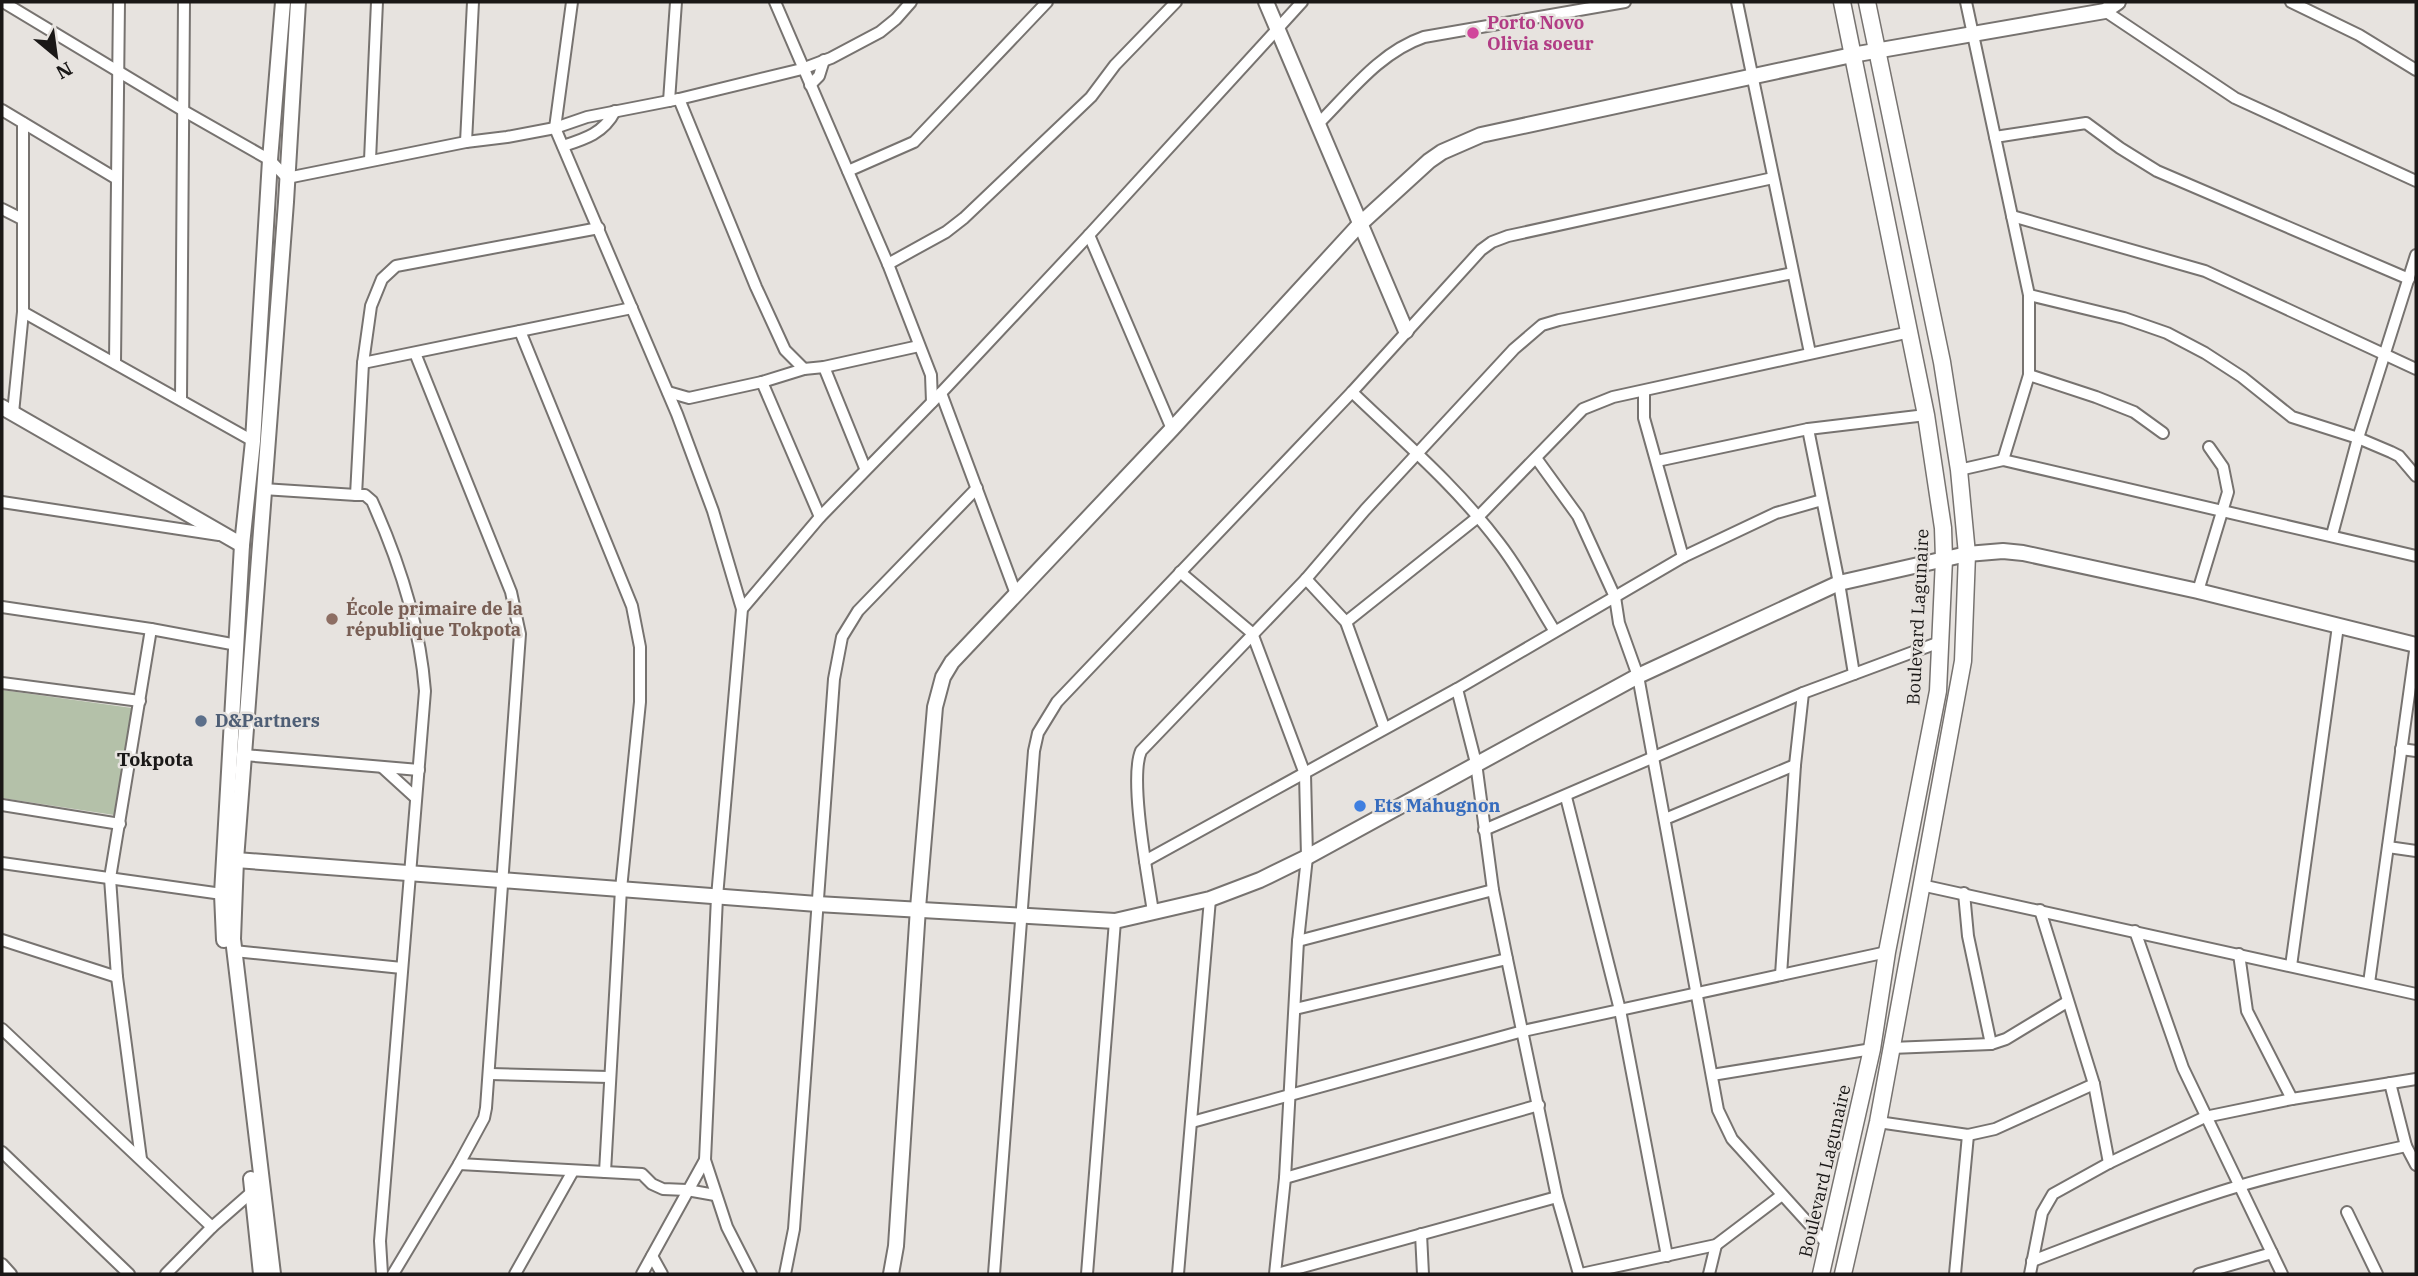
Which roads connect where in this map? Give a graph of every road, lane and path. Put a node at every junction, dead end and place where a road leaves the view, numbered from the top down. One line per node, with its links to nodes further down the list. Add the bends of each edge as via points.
1 (3, 2): 31 (street)
2 (119, 2): 31 (street)
3 (184, 2): 36 (street)
4 (283, 2): 44 (street)
5 (298, 2): 47 (street)
6 (377, 2): 45 (street)
7 (473, 2): 42 (street)
8 (572, 2): 40 (street)
9 (676, 2): 34 (street)
10 (775, 2): 29 (street)
11 (911, 2): 28 (street, via 880,32)
12 (1047, 2): 46 (street, via 914,142)
13 (1176, 2): 58 (street, via 1091,97 964,218)
14 (1266, 2): 24 (street)
15 (1302, 2): 24 (street)
16 (1625, 2): 39 (street, via 1412,41 1374,67)
17 (1737, 2): 32 (street)
18 (1842, 2): 27 (main road, Boulevard Lagunaire)
19 (1867, 2): 26 (main road)
20 (1966, 2): 25 (street)
21 (2118, 2): 23 (street)
22 (2295, 3): 30 (street)
23 (2105, 11): 25 (street); 50 (street, via 2235,98)
24 (1277, 27): 39 (street); 56 (street)
25 (1973, 34): 26 (street); 41 (street)
26 (1877, 51): 27 (street); 105 (main road, via 1942,362)
27 (1852, 55): 32 (street); 68 (main road, Boulevard Lagunaire)
28 (824, 61): 29 (street); 33 (street)
29 (802, 69): 33 (street); 34 (street)
30 (2416, 70)
31 (120, 71): 36 (street); 49 (street)
32 (1752, 78): 48 (street); 54 (street, via 1481,135 1429,161)
33 (810, 85): 46 (street)
34 (674, 100): 37 (street); 70 (street)
35 (2, 110): 38 (street)
36 (184, 111): 44 (street); 89 (street)
37 (615, 111): 40 (street); 43 (street, via 596,134)
38 (23, 123): 49 (street); 53 (street)
39 (1318, 124): 54 (street)
40 (555, 128): 42 (street); 43 (street)
41 (1995, 137): 52 (street); 62 (street, via 2086,123 2157,171)
42 (466, 142): 45 (street)
43 (563, 146): 55 (street)
44 (270, 160): 47 (street); 98 (street)
45 (370, 160): 47 (street)
46 (848, 171): 57 (street)
47 (287, 178): 108 (street)
48 (1773, 178): 61 (street); 67 (street, via 1492,242)
49 (117, 179): 74 (street)
50 (2416, 181)
51 (2, 209): 53 (street)
52 (2012, 216): 63 (street); 73 (street, via 2205,271)
53 (22, 219): 65 (street)
54 (1360, 224): 67 (street); 94 (street)
55 (598, 228): 64 (street); 75 (street, via 396,265 382,279 371,306)
56 (1089, 235): 83 (street); 94 (street)
57 (882, 251): 58 (street); 60 (street)
58 (900, 255): 60 (street)
59 (2416, 255): 62 (street)
60 (888, 264): 69 (street)
61 (1793, 273): 72 (street); 100 (street, via 1542,325)
62 (2412, 275): 73 (street)
63 (2029, 295): 80 (street); 97 (street, via 2167,333 2242,377 2292,417)
64 (632, 308): 66 (street); 85 (street)
65 (23, 312): 74 (street); 91 (street)
66 (520, 331): 71 (street); 170 (street, via 632,606 640,647)
67 (1406, 331): 86 (street)
68 (1910, 332): 72 (street); 93 (main road, Boulevard Lagunaire)
69 (919, 346): 76 (street); 79 (street)
70 (785, 350): 77 (street); 81 (street)
71 (415, 353): 75 (street); 168 (street, via 511,592 520,634)
72 (1810, 353): 84 (street)
73 (2384, 354): 78 (street); 97 (street)
74 (115, 363): 89 (street)
75 (363, 363): 109 (street)
76 (824, 367): 77 (street); 104 (street)
77 (804, 369): 81 (street)
78 (2416, 369)
79 (932, 375): 83 (street); 90 (street)
80 (2029, 375): 96 (street, via 2134,412); 102 (street)
81 (784, 376): 82 (street)
82 (762, 382): 88 (street); 113 (street)
83 (951, 383): 87 (street)
84 (1644, 390): 101 (street, via 1583,409); 103 (street, via 1644,418)
85 (668, 392): 88 (street); 92 (street)
86 (1352, 392): 100 (street); 122 (street)
87 (941, 393): 90 (street); 107 (street)
88 (689, 398): 92 (street)
89 (181, 400): 98 (street)
90 (932, 402): 104 (street)
91 (8, 410): 116 (street)
92 (677, 414): 129 (street)
93 (1926, 415): 95 (street); 121 (main road, Boulevard Lagunaire)
94 (1172, 429): 126 (street)
95 (1808, 429): 103 (street); 110 (street)
96 (2163, 433)
97 (2358, 438): 106 (street, via 2399,456); 115 (street)
98 (253, 441): 117 (street)
99 (2209, 447): 112 (street, via 2229,485)
100 (1417, 454): 114 (street); 123 (street)
101 (1536, 458): 114 (street); 127 (street, via 1578,516)
102 (2003, 460): 105 (street); 112 (street)
103 (1657, 461): 120 (street)
104 (865, 468): 113 (street)
105 (1959, 470): 118 (main road)
106 (2416, 476)
107 (977, 488): 126 (street); 176 (street, via 868,598 842,637 834,679)
108 (263, 489): 109 (street); 147 (street)
109 (356, 495): 152 (street, via 372,501 392,547 421,650 425,691)
110 (1822, 500): 120 (street, via 1776,513); 124 (street)
111 (2, 502): 116 (street)
112 (2223, 510): 115 (street); 125 (street)
113 (820, 517): 129 (street)
114 (1478, 517): 130 (street); 133 (street)
115 (2332, 535): 119 (street)
116 (225, 536): 117 (street)
117 (242, 545): 137 (street)
118 (1968, 554): 121 (street); 125 (street, via 2023,553); 169 (main road, via 1963,662)
119 (2416, 556)
120 (1683, 557): 127 (street)
121 (1944, 559): 124 (street); 135 (main road, Boulevard Lagunaire)
122 (1180, 572): 134 (street); 180 (street, via 1057,702 1038,733)
123 (1306, 579): 130 (street); 134 (street)
124 (1839, 583): 138 (street); 139 (street)
125 (2198, 592): 131 (street)
126 (1016, 594): 177 (street, via 952,662 941,685 935,707)
127 (1615, 597): 133 (street); 139 (street)
128 (2, 607): 132 (street)
129 (742, 609): 174 (street)
130 (1346, 622): 144 (street)
131 (2338, 626): 136 (street); 189 (street)
132 (151, 629): 137 (street); 143 (street)
133 (1554, 630): 141 (street)
134 (1252, 633): 153 (street); 164 (street, via 1141,751 1136,768)
135 (1940, 642): 138 (street); 186 (main road, Boulevard Lagunaire, via 1938,691)
136 (2416, 644): 145 (street)
137 (237, 646): 173 (street)
138 (1854, 674): 142 (street)
139 (1638, 676): 148 (street); 149 (street)
140 (2, 682): 143 (street)
141 (1457, 689): 144 (street); 149 (street)
142 (1803, 694): 148 (street); 150 (street)
143 (140, 701): 158 (street)
144 (1384, 727): 153 (street)
145 (2401, 749): 146 (street); 160 (street)
146 (2416, 751)
147 (244, 755): 151 (street); 163 (street)
148 (1653, 756): 154 (street); 157 (street)
149 (1476, 763): 159 (street); 162 (street)
150 (1795, 765): 157 (street); 191 (street)
151 (382, 767): 152 (street); 155 (street)
152 (419, 770): 155 (street)
153 (1305, 774): 162 (street); 164 (street)
154 (1566, 797): 159 (street); 198 (street)
155 (416, 798): 166 (street)
156 (2, 805): 158 (street)
157 (1665, 818): 194 (street)
158 (120, 824): 167 (street)
159 (1484, 830): 171 (street)
160 (2388, 847): 161 (street); 193 (street)
161 (2416, 851)
162 (1307, 857): 175 (street); 184 (street)
163 (236, 860): 166 (street); 185 (street)
164 (1145, 861): 179 (street)
165 (2, 863): 167 (street)
166 (408, 874): 168 (street); 190 (street)
167 (110, 878): 173 (street); 192 (street)
168 (503, 881): 170 (street); 204 (street)
169 (1921, 885): 172 (street); 202 (main road)
170 (621, 889): 174 (street); 206 (street)
171 (1493, 890): 184 (street); 188 (street)
172 (1964, 893): 178 (street); 201 (street, via 1968,936)
173 (222, 894): 229 (street)
174 (717, 897): 176 (street); 220 (street)
175 (1210, 899): 179 (street); 214 (street)
176 (817, 904): 177 (street); 254 (street, via 794,1229)
177 (918, 908): 180 (street); 255 (street)
178 (2040, 910): 182 (street); 196 (street)
179 (1153, 912): 181 (street)
180 (1023, 915): 181 (street); 256 (street)
181 (1115, 921): 257 (street)
182 (2134, 931): 187 (street); 213 (street, via 2176,1052)
183 (2, 940): 192 (street)
184 (1298, 940): 197 (street)
185 (234, 951): 190 (street); 247 (street)
186 (1887, 952): 191 (street); 203 (main road, Boulevard Lagunaire)
187 (2239, 954): 189 (street); 211 (street, via 2247,1011)
188 (1507, 959): 197 (street); 200 (street)
189 (2291, 966): 193 (street)
190 (401, 968): 248 (street, via 380,1241)
191 (1780, 975): 194 (street)
192 (117, 977): 219 (street)
193 (2369, 983): 195 (street)
194 (1698, 993): 198 (street); 205 (street)
195 (2416, 993)
196 (2067, 1002): 201 (street); 209 (street)
197 (1295, 1009): 210 (street)
198 (1620, 1010): 200 (street); 240 (street)
199 (2, 1029): 219 (street)
200 (1523, 1031): 210 (street); 212 (street)
201 (1992, 1044): 202 (street)
202 (1891, 1048): 215 (main road)
203 (1872, 1049): 205 (street); 237 (main road, Boulevard Lagunaire)
204 (490, 1073): 206 (street); 222 (street, via 484,1118)
205 (1712, 1075): 231 (street, via 1718,1110 1732,1139)
206 (609, 1077): 225 (street)
207 (2416, 1079): 208 (street)
208 (2390, 1083): 211 (street); 217 (street)
209 (2094, 1084): 216 (street, via 1995,1129); 221 (street)
210 (1291, 1095): 214 (street); 226 (street)
211 (2292, 1099): 213 (street)
212 (1539, 1105): 226 (street); 232 (street)
213 (2205, 1117): 221 (street); 227 (street)
214 (1192, 1122): 258 (street)
215 (1878, 1122): 216 (street); 264 (main road)
216 (1968, 1135): 265 (street)
217 (2406, 1146): 223 (street); 227 (street)
218 (2, 1152): 244 (street)
219 (141, 1159): 234 (street)
220 (705, 1160): 228 (street); 230 (street)
221 (2109, 1163): 241 (street, via 2053,1194 2042,1213)
222 (459, 1164): 224 (street); 249 (street)
223 (2416, 1165)
224 (573, 1171): 225 (street); 250 (street)
225 (605, 1172): 228 (street, via 642,1174 657,1187)
226 (1285, 1178): 259 (street)
227 (2239, 1186): 238 (street); 241 (street)
228 (687, 1190): 230 (street); 239 (street)
229 (253, 1191): 234 (street); 246 (street)
230 (715, 1195): 253 (street)
231 (1782, 1195): 236 (street); 237 (street)
232 (1557, 1196): 235 (street); 261 (street)
233 (2347, 1212): 269 (street)
234 (212, 1227): 245 (street)
235 (1421, 1234): 259 (street); 260 (street)
236 (1716, 1245): 240 (street); 262 (street)
237 (1829, 1246): 263 (main road, Boulevard Lagunaire)
238 (2272, 1253): 267 (street); 268 (street)
239 (652, 1256): 251 (street); 252 (street)
240 (1667, 1256): 261 (street)
241 (2032, 1261): 266 (street)
242 (2, 1264): 243 (street)
243 (11, 1274)
244 (129, 1274)
245 (166, 1274)
246 (261, 1274)
247 (273, 1274)
248 (382, 1274)
249 (393, 1274)
250 (515, 1274)
251 (642, 1274)
252 (662, 1274)
253 (751, 1274)
254 (785, 1274)
255 (891, 1274)
256 (994, 1274)
257 (1087, 1274)
258 (1178, 1274)
259 (1276, 1274)
260 (1423, 1274)
261 (1580, 1274)
262 (1709, 1274)
263 (1821, 1274)
264 (1843, 1274)
265 (1955, 1274)
266 (2030, 1274)
267 (2199, 1274)
268 (2283, 1274)
269 (2377, 1274)

